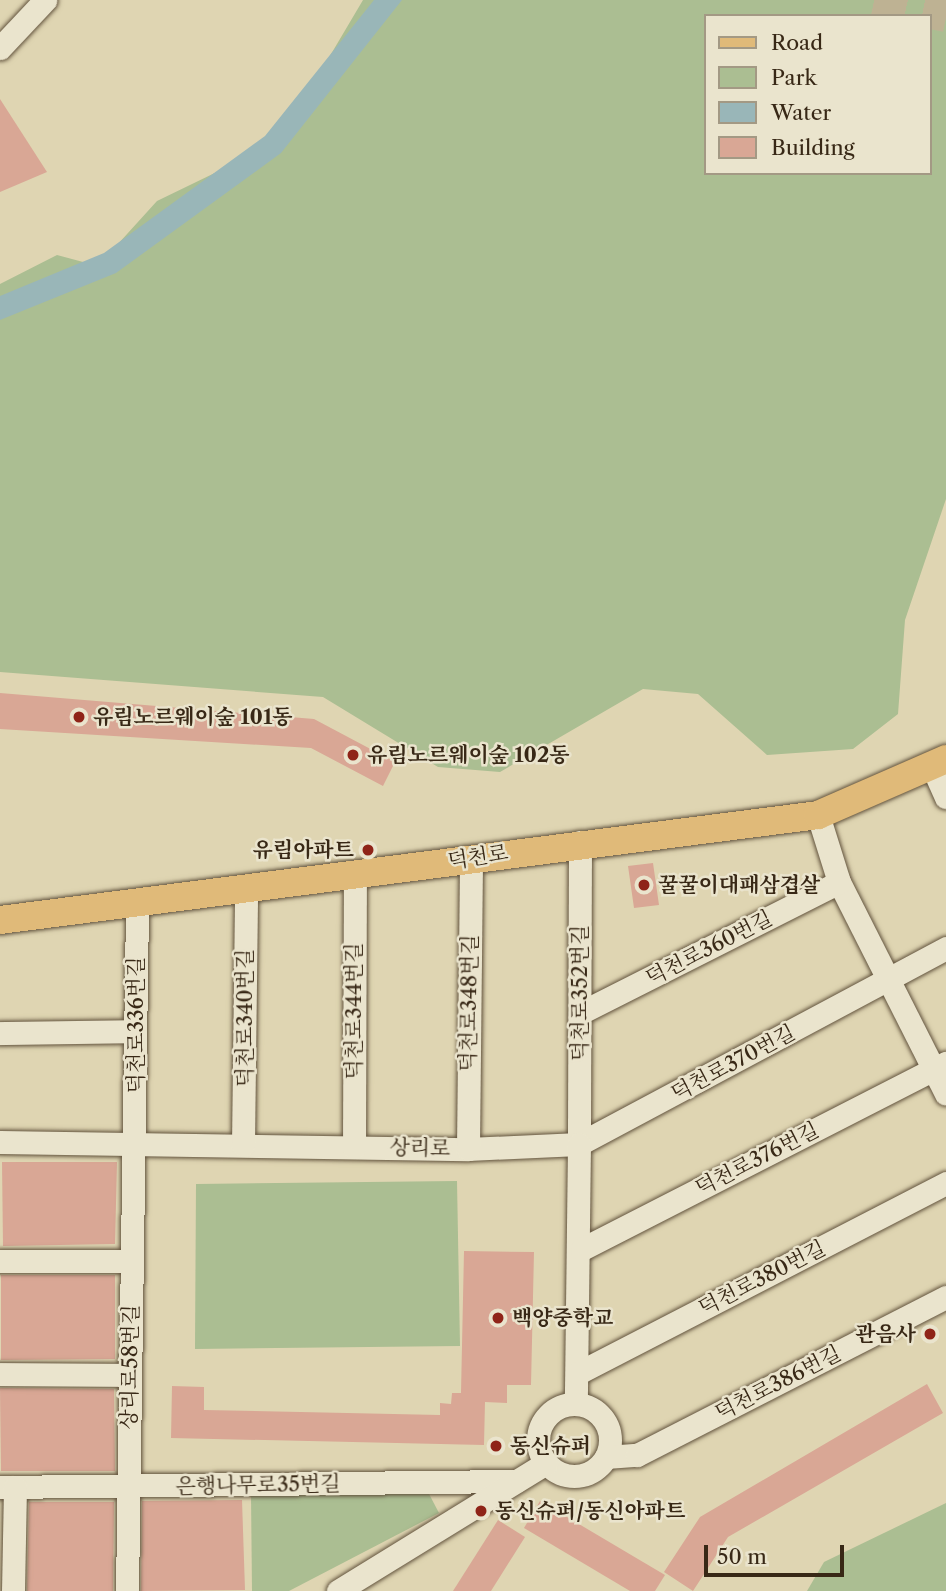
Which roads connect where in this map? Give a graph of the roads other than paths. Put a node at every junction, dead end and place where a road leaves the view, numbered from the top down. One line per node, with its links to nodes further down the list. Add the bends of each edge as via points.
1 (45, 0): 2 (street)
2 (0, 48)
3 (939, 762): 4 (street); 5 (main road, 덕천로)
4 (946, 797)
5 (818, 816): 6 (main road, 덕천로); 9 (street)
6 (580, 842): 7 (main road, 덕천로); 15 (street, 덕천로352번길)
7 (471, 858): 8 (main road, 덕천로); 25 (street, 덕천로348번길)
8 (355, 876): 10 (main road, 덕천로); 24 (street, 덕천로344번길)
9 (839, 882): 14 (street); 15 (street, 덕천로360번길)
10 (246, 891): 11 (main road, 덕천로); 23 (street, 덕천로340번길)
11 (137, 906): 12 (main road, 덕천로); 16 (street, 덕천로336번길)
12 (0, 920)
13 (946, 948): 14 (street, 덕천로370번길)
14 (886, 981): 18 (street); 22 (street, 덕천로370번길)
15 (580, 1013): 22 (street, 덕천로352번길)
16 (135, 1031): 17 (street); 21 (street, 덕천로336번길)
17 (0, 1033)
18 (939, 1066): 19 (street); 27 (street, 덕천로376번길)
19 (946, 1094)
20 (0, 1142): 21 (street, 상리로)
21 (136, 1143): 23 (street, 상리로); 29 (street, 상리로58번길)
22 (579, 1144): 25 (street, 상리로); 27 (street)
23 (243, 1145): 24 (street, 상리로)
24 (354, 1147): 25 (street, 상리로)
25 (468, 1149)
26 (946, 1183): 31 (street, 덕천로380번길)
27 (582, 1249): 31 (street)
28 (0, 1261): 29 (street)
29 (132, 1261): 33 (street, 상리로58번길)
30 (946, 1297): 35 (street, 덕천로386번길, via 637,1455)
31 (578, 1373): 34 (street)
32 (0, 1374): 33 (street)
33 (129, 1375): 39 (street, 상리로58번길)
34 (576, 1404): 35 (street, via 605,1422); 36 (street, via 553,1410 539,1429)
35 (606, 1457): 36 (street, via 578,1476)
36 (545, 1463): 37 (street)
37 (516, 1481): 39 (street, 은행나무로35번길); 42 (street)
38 (8, 1487): 39 (street, 은행나무로35번길); 40 (street)
39 (130, 1487): 41 (street, 상리로58번길)
40 (13, 1591)
41 (127, 1591)
42 (338, 1591)

